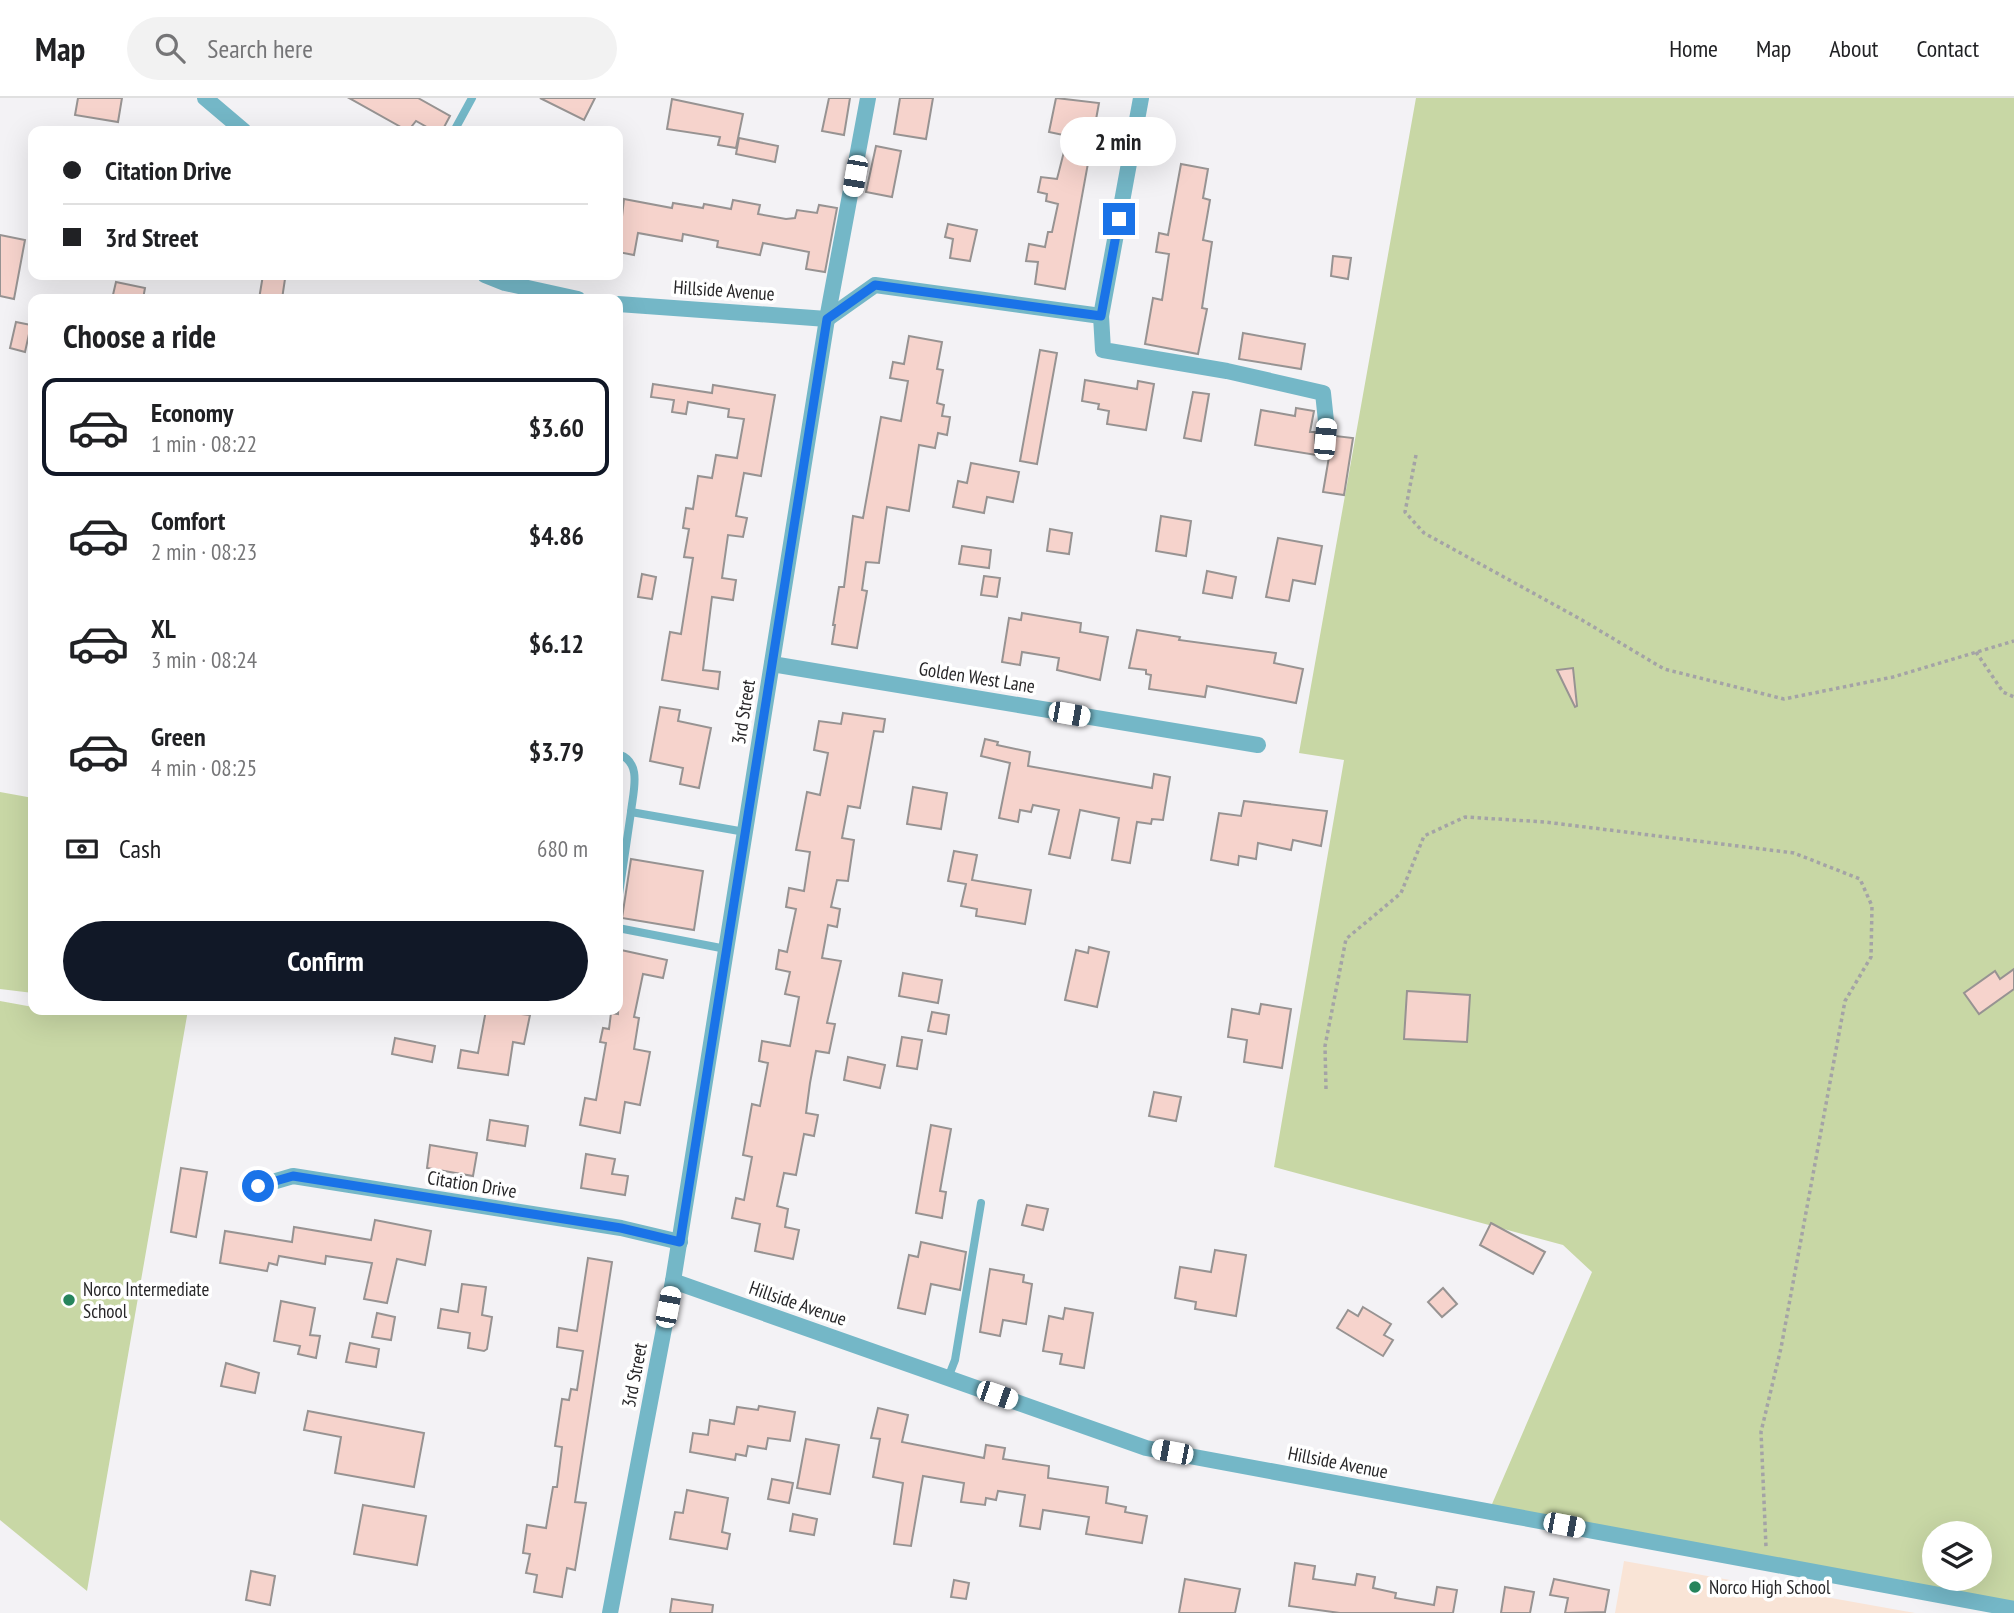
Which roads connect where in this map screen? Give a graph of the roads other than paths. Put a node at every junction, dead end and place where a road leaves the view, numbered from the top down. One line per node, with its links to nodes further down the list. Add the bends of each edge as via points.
1 (205, 98): 5 (street)
2 (472, 98): 6 (lane)
3 (868, 98): 11 (street, 3rd Street)
4 (1141, 98): 10 (street)
5 (238, 126)
6 (457, 126)
7 (498, 280): 8 (street)
8 (555, 294)
9 (623, 304): 11 (street, Hillside Avenue)
10 (1101, 316): 11 (street, via 875,285); 12 (street, via 1103,350 1323,393)
11 (827, 319): 13 (street, 3rd Street)
12 (1325, 439)
13 (772, 664): 14 (street, Golden West Lane); 17 (street, 3rd Street)
14 (1258, 746)
15 (623, 756): 16 (lane, via 636,770)
16 (631, 812): 17 (lane); 18 (lane)
17 (746, 832): 20 (street, 3rd Street)
18 (623, 867)
19 (623, 929): 20 (lane)
20 (726, 950): 23 (street, 3rd Street)
21 (258, 1186): 23 (street, Citation Drive, via 293,1176 621,1228)
22 (981, 1203): 25 (lane, via 955,1360)
23 (680, 1242): 24 (street, 3rd Street)
24 (673, 1281): 25 (street, Hillside Avenue); 27 (street, 3rd Street)
25 (948, 1378): 26 (street, Hillside Avenue, via 1146,1448)
26 (2014, 1609)
27 (610, 1613)

